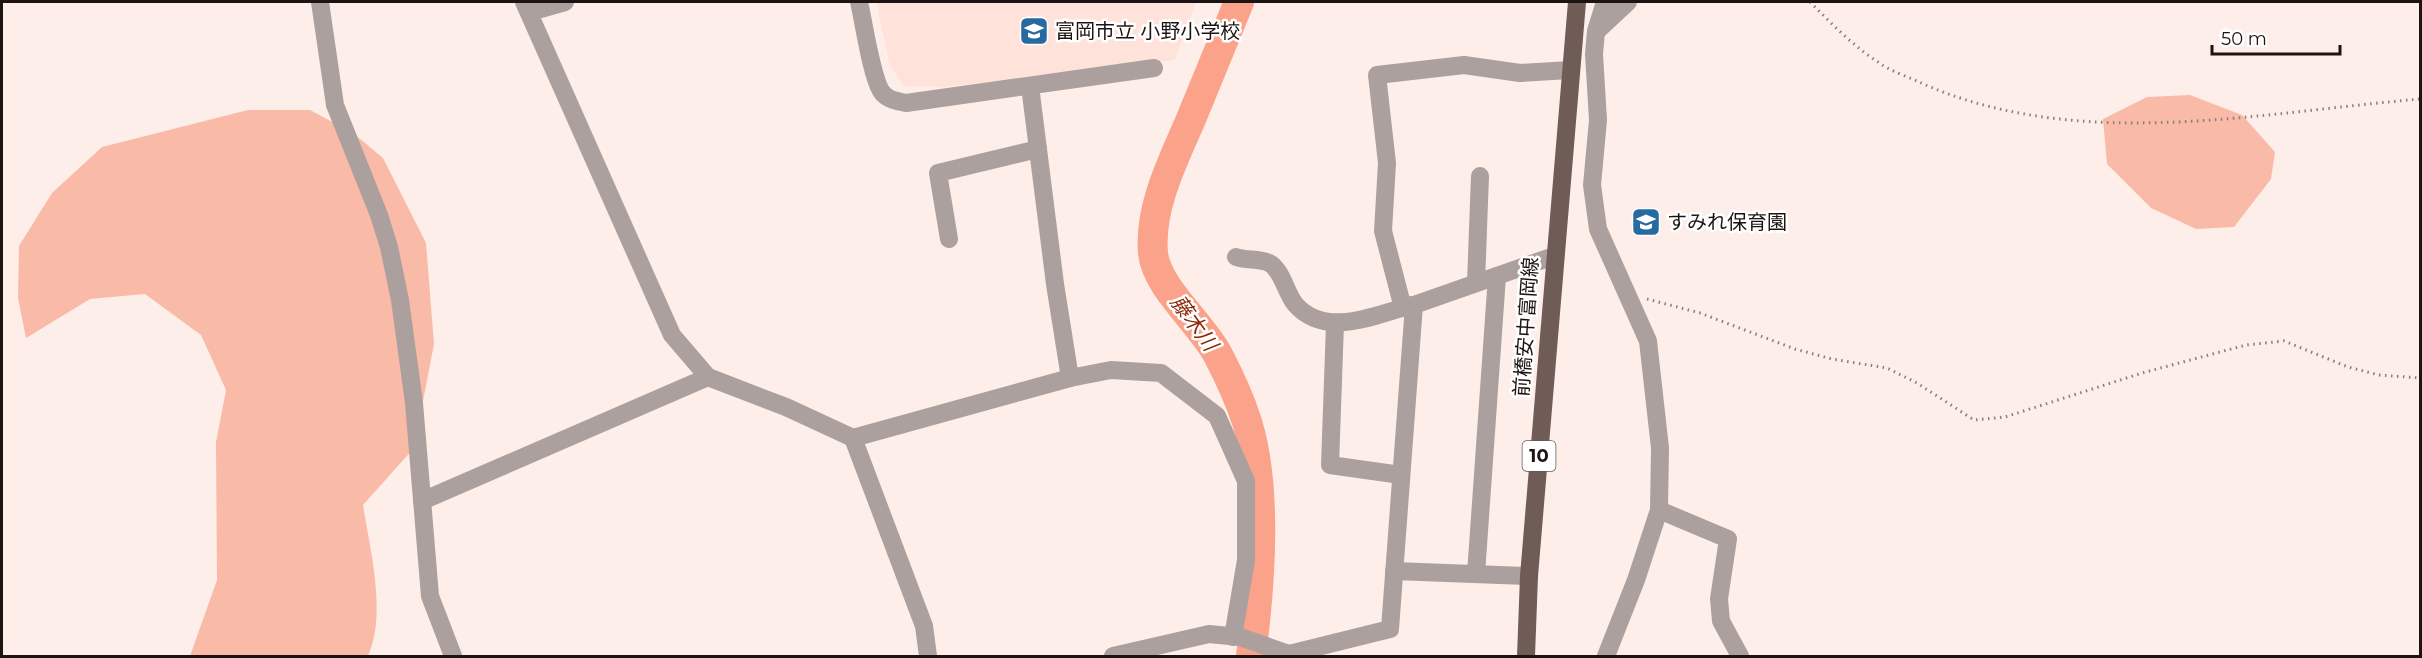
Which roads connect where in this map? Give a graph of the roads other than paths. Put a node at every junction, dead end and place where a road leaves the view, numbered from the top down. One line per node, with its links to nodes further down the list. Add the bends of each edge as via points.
1 (320, 2): 26 (street, via 335,105 379,215 400,300)
2 (565, 2): 7 (street)
3 (859, 2): 12 (street, via 878,82 891,99 906,103)
4 (1577, 2): 8 (main road, 前橋安中富岡線 / 10)
5 (1605, 2): 9 (street)
6 (1628, 2): 9 (street)
7 (527, 7): 22 (street, via 672,335)
8 (1574, 29): 9 (street); 11 (main road, 前橋安中富岡線 / 10)
9 (1596, 32): 27 (street, via 1598,120 1592,185 1599,229 1648,341 1660,448)
10 (1154, 68): 12 (street)
11 (1570, 70): 16 (main road, 前橋安中富岡線 / 10); 20 (street, via 1520,73 1464,65 1377,75 1387,163 1383,231)
12 (1030, 86): 13 (street)
13 (1038, 149): 15 (street, via 938,173); 23 (street)
14 (1480, 176): 19 (street)
15 (949, 239)
16 (1554, 256): 18 (street); 30 (main road, 前橋安中富岡線 / 10)
17 (1236, 257): 21 (street, via 1266,261 1273,266 1294,303 1312,319)
18 (1497, 276): 19 (street); 29 (street)
19 (1476, 283): 20 (street)
20 (1408, 306): 21 (street); 25 (street)
21 (1335, 324): 25 (street, via 1330,465)
22 (708, 377): 24 (street); 26 (street)
23 (1070, 378): 24 (street); 31 (street, via 1111,370 1161,373 1217,416 1246,481 1246,560)
24 (853, 438): 34 (street, via 924,626)
25 (1401, 475): 28 (street)
26 (422, 501): 33 (street, via 430,596)
27 (1659, 510): 37 (street); 38 (street, via 1728,539 1719,599 1721,621)
28 (1394, 571): 29 (street); 32 (street, via 1390,629)
29 (1476, 574): 30 (street)
30 (1529, 576): 36 (main road, 前橋安中富岡線 / 10)
31 (1236, 637): 32 (street); 35 (street, via 1209,634)
32 (1289, 655)
33 (453, 657)
34 (928, 657)
35 (1113, 657)
36 (1526, 657)
37 (1606, 657)
38 (1740, 657)

